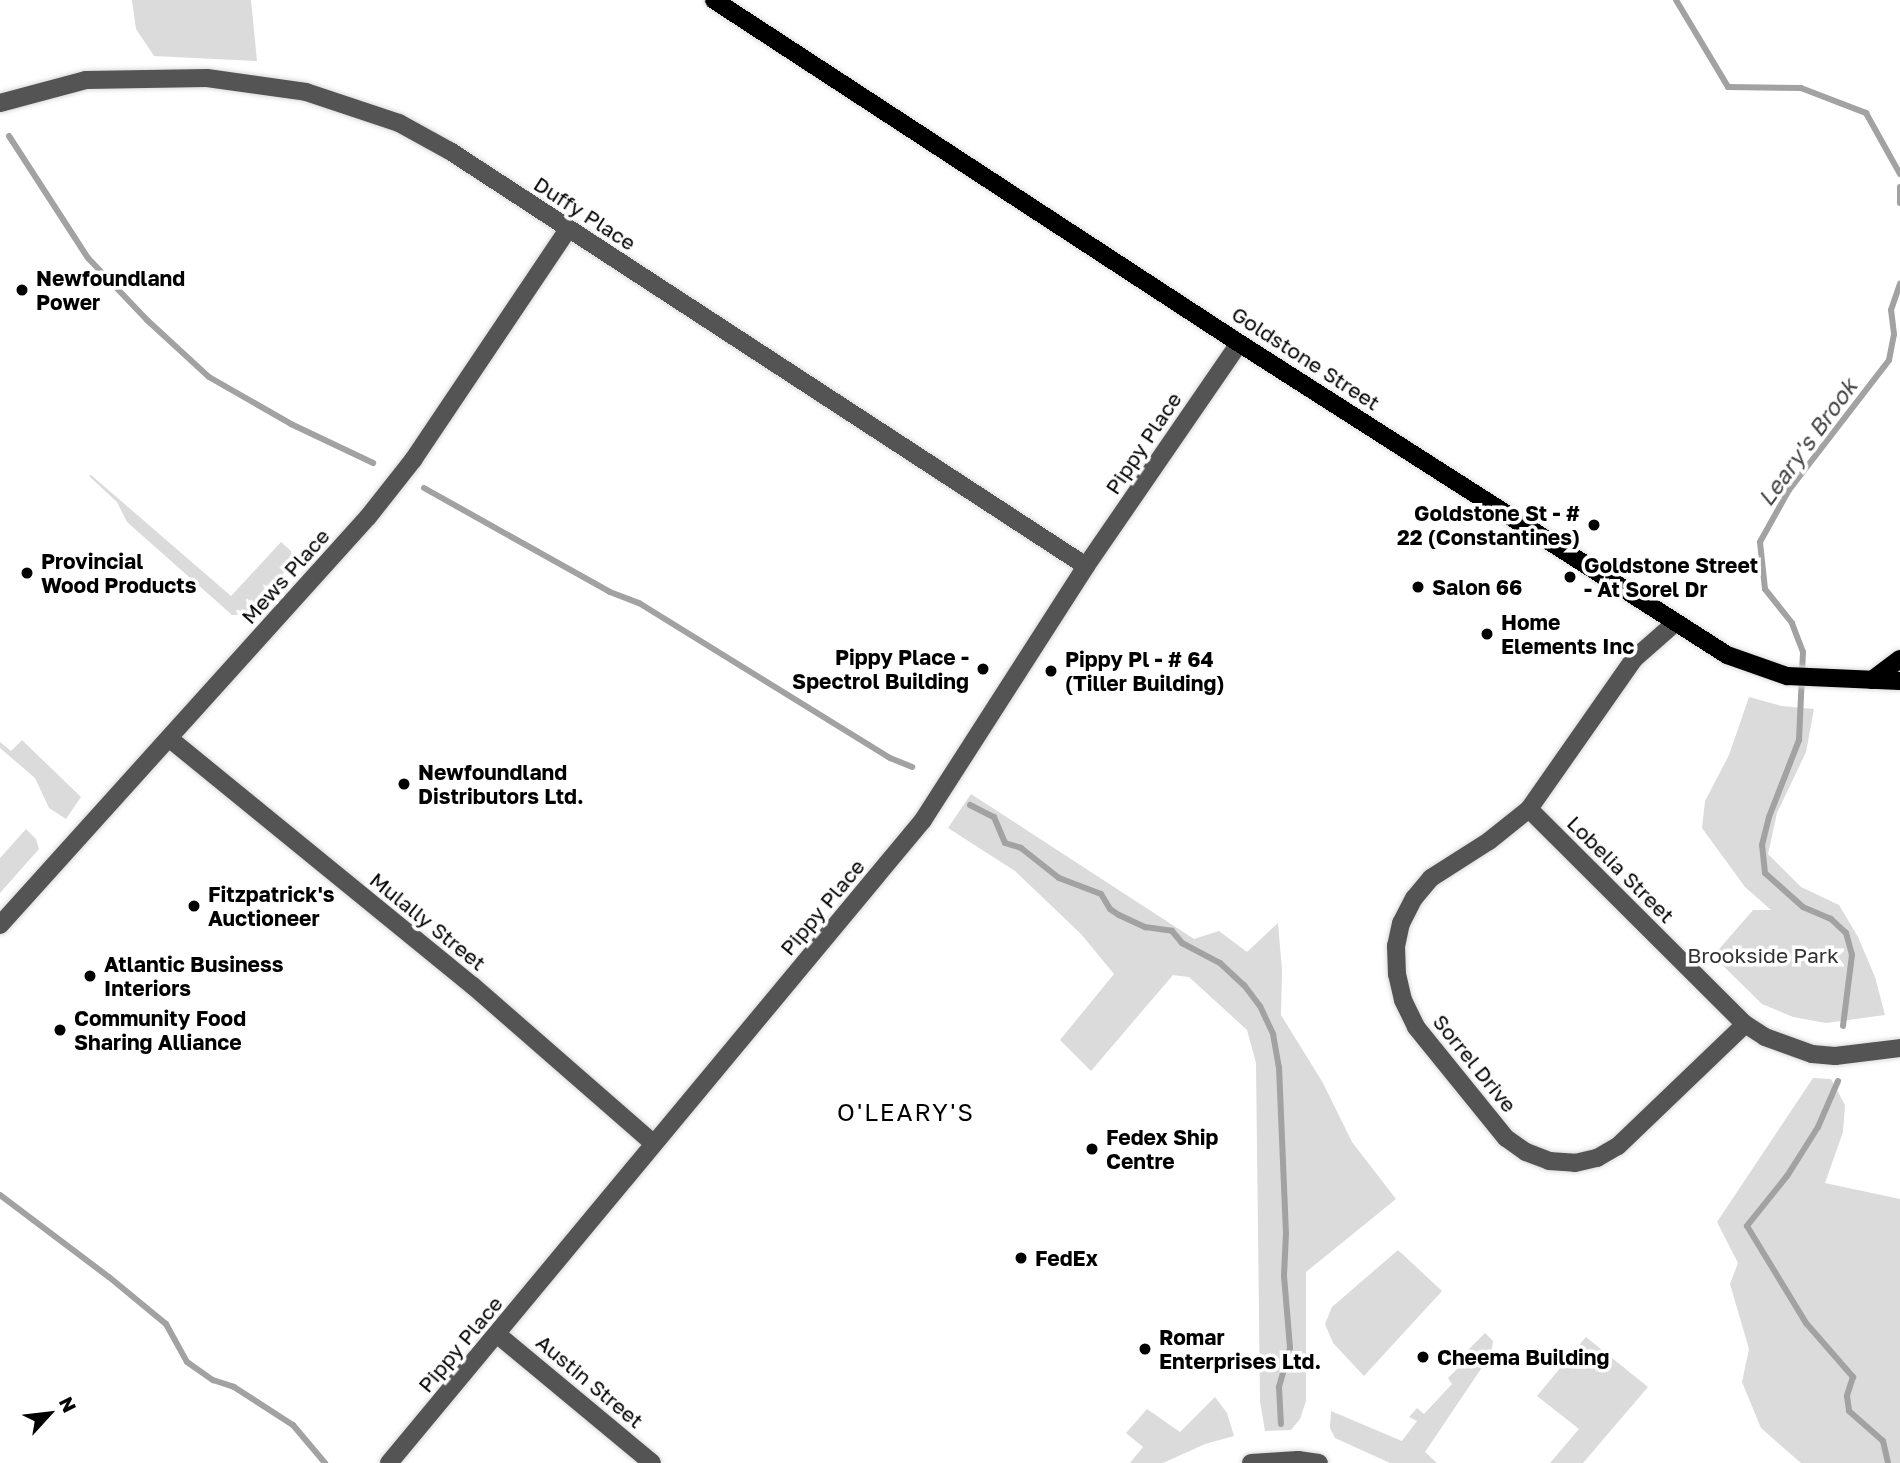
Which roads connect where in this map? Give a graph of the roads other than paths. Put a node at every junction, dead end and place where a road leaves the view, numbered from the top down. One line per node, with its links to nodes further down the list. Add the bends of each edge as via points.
1 (714, 0): 4 (main road, Goldstone Street)
2 (0, 103): 3 (street, Duffy Place, via 86,80 207,78 306,92 399,123)
3 (568, 229): 5 (street, Duffy Place); 11 (street, Mews Place, via 413,460 368,517)
4 (1239, 343): 5 (street, Pippy Place); 6 (main road, Goldstone Street)
5 (1086, 566): 16 (street, Pippy Place, via 923,820)
6 (1675, 622): 8 (main road, Goldstone Street, via 1727,655 1787,676); 12 (street, Sorrel Drive, via 1634,659)
7 (1900, 659): 8 (main road)
8 (1872, 680): 9 (main road, Goldstone Street); 10 (main road)
9 (1900, 681)
10 (1900, 691)
11 (170, 739): 13 (street, Mews Place); 16 (street, Mulally Street, via 483,995)
12 (1529, 809): 14 (street, Lobelia Street); 14 (street, Sorrel Drive, via 1431,878 1401,923 1396,946 1403,1000 1416,1027 1506,1138 1549,1161 1575,1163 1597,1158 1639,1128)
13 (0, 925)
14 (1745, 1024): 15 (street, Lobelia Street, via 1789,1048 1835,1056)
15 (1900, 1048)
16 (653, 1143): 17 (street, Pippy Place)
17 (498, 1335): 18 (street, Pippy Place); 19 (street, Austin Street)
18 (389, 1463)
19 (652, 1463)
20 (1251, 1463): 21 (street)
21 (1319, 1463)

